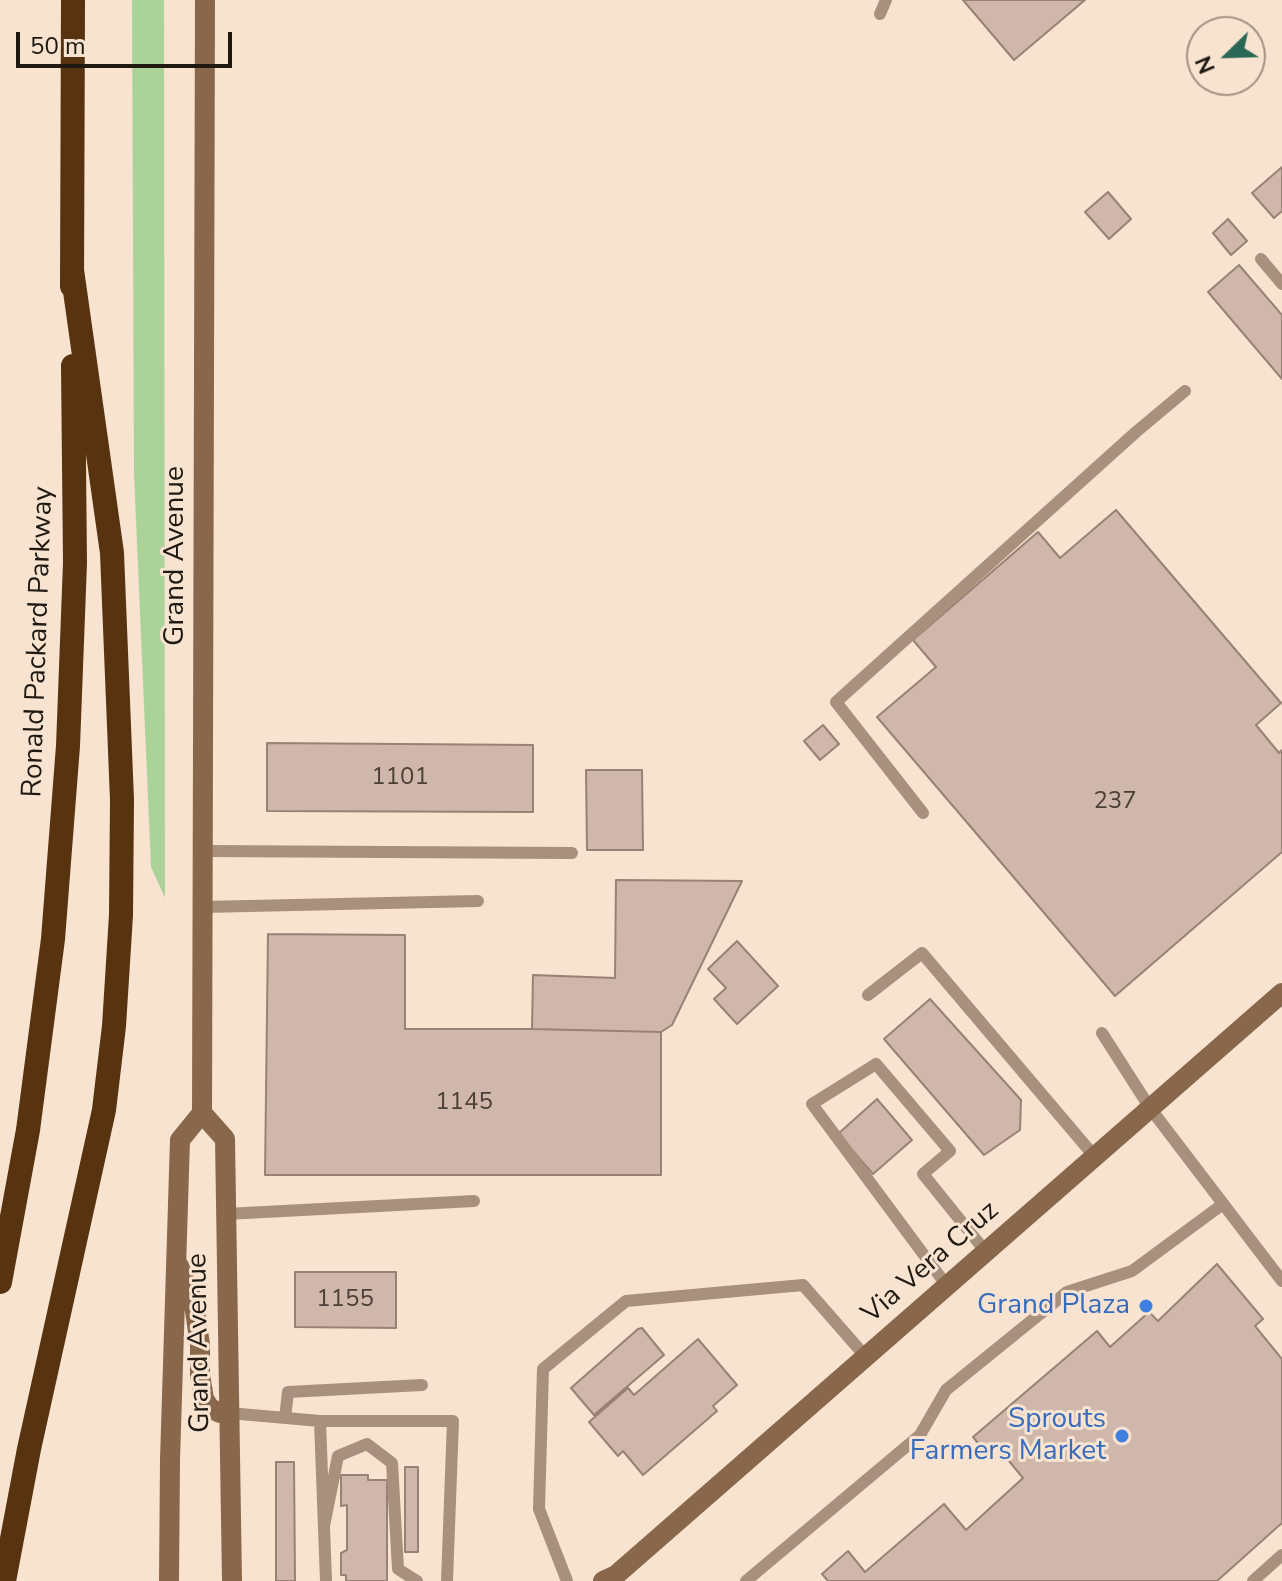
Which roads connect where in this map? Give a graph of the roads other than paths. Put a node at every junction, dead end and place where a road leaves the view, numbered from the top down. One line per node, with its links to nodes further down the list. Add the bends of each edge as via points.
1 (73, 0): 6 (highway, Ronald Packard Parkway)
2 (205, 0): 10 (main road, Grand Avenue)
3 (886, 0): 4 (lane)
4 (880, 14)
5 (1261, 259): 7 (lane)
6 (72, 270): 26 (highway, Ronald Packard Parkway, via 75,563 68,746 49,971 28,1130); 36 (highway, via 112,553 121,915 104,1110)
7 (1282, 284)
8 (1185, 391): 9 (lane, via 836,702)
9 (923, 813)
10 (203, 851): 11 (lane); 13 (main road, Grand Avenue)
11 (572, 853)
12 (478, 901): 13 (lane)
13 (203, 907): 18 (main road, Grand Avenue)
14 (1282, 993): 17 (main road, Via Vera Cruz)
15 (868, 995): 19 (lane, via 922,953)
16 (1102, 1033): 17 (lane)
17 (1150, 1108): 19 (main road, Via Vera Cruz); 21 (lane)
18 (202, 1113): 22 (main road, Grand Avenue, via 225,1139); 24 (main road, Grand Avenue, via 180,1140)
19 (1095, 1157): 23 (main road, Via Vera Cruz)
20 (474, 1201): 22 (lane)
21 (1223, 1204): 25 (lane); 43 (lane, via 1132,1271 1067,1292 946,1390 920,1435)
22 (226, 1214): 30 (main road, Grand Avenue)
23 (986, 1252): 27 (main road, Via Vera Cruz); 27 (lane, via 923,1174 950,1151 876,1064 812,1104)
24 (176, 1259): 30 (main road, via 194,1304 204,1399 210,1408); 37 (main road, Grand Avenue)
25 (1282, 1281)
26 (0, 1282)
27 (947, 1286): 28 (main road, Via Vera Cruz)
28 (866, 1357): 35 (main road, Via Vera Cruz); 42 (lane, via 803,1285 626,1301 543,1369 539,1509)
29 (422, 1385): 31 (lane, via 288,1392)
30 (229, 1413): 31 (lane); 38 (main road, Grand Avenue)
31 (285, 1418): 32 (lane)
32 (320, 1421): 33 (lane); 41 (lane, via 453,1421)
33 (324, 1526): 39 (lane); 40 (lane, via 338,1456 367,1444 392,1463 398,1569)
34 (1282, 1555): 44 (lane)
35 (611, 1579)
36 (4, 1581)
37 (169, 1581)
38 (232, 1581)
39 (326, 1581)
40 (417, 1581)
41 (447, 1581)
42 (567, 1581)
43 (746, 1581)
44 (1253, 1581)

